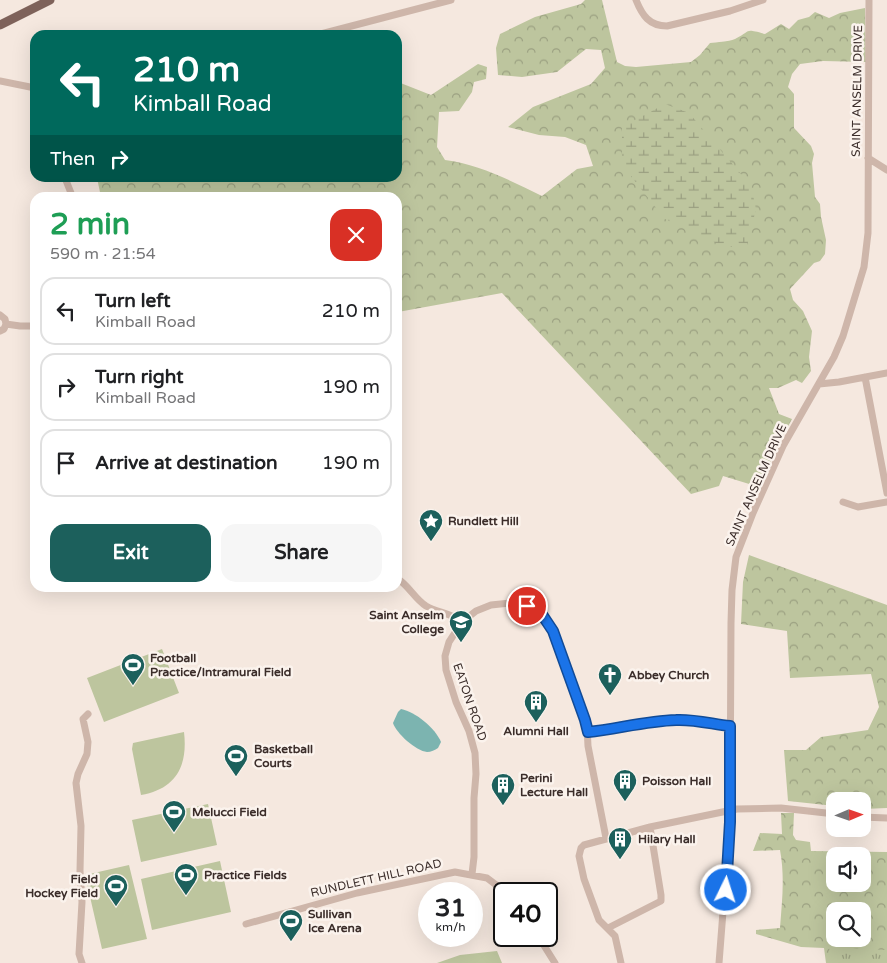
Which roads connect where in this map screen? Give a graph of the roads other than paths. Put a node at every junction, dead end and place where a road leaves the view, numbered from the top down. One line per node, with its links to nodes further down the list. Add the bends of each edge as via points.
1 (50, 0): 6 (main road)
2 (451, 0): 7 (street)
3 (636, 0): 4 (street, via 647,20 666,26 730,12)
4 (763, 0)
5 (869, 0): 10 (street, SAINT ANSELM DRIVE)
6 (0, 25)
7 (336, 30)
8 (0, 81): 9 (street)
9 (30, 87)
10 (868, 158): 11 (street); 18 (street, SAINT ANSELM DRIVE, via 868,233 864,268 843,336)
11 (887, 170)
12 (0, 315): 13 (street)
13 (6, 324): 14 (street); 15 (street)
14 (30, 326)
15 (0, 331)
16 (887, 373): 17 (street)
17 (865, 377): 18 (street); 19 (street)
18 (819, 384): 25 (street, SAINT ANSELM DRIVE, via 783,446 736,557 732,590)
19 (887, 493)
20 (843, 502): 21 (street, via 858,507)
21 (887, 502)
22 (402, 582): 23 (street, via 426,606)
23 (462, 622): 26 (street, via 485,607 505,603 527,606 543,616 553,631); 33 (street, EATON ROAD, via 449,642 444,660 475,753)
24 (88, 714): 38 (street, via 83,719 87,754 76,783 81,826 79,954)
25 (730, 726): 26 (street, via 675,720); 27 (street, SAINT ANSELM DRIVE)
26 (588, 732): 32 (street)
27 (730, 811): 28 (street, via 781,808); 31 (street); 41 (street, SAINT ANSELM DRIVE)
28 (826, 813)
29 (871, 817): 30 (street)
30 (887, 818)
31 (650, 827): 32 (street); 36 (street, via 661,901)
32 (606, 838): 36 (street, via 584,845 579,856 597,917)
33 (472, 874): 34 (street, RUNDLETT HILL ROAD); 35 (street, RUNDLETT HILL ROAD, via 459,872 357,892)
34 (493, 883)
35 (246, 924)
36 (608, 928): 40 (street, via 615,936)
37 (545, 947): 39 (street)
38 (82, 963)
39 (555, 963)
40 (621, 963)
41 (719, 963)

